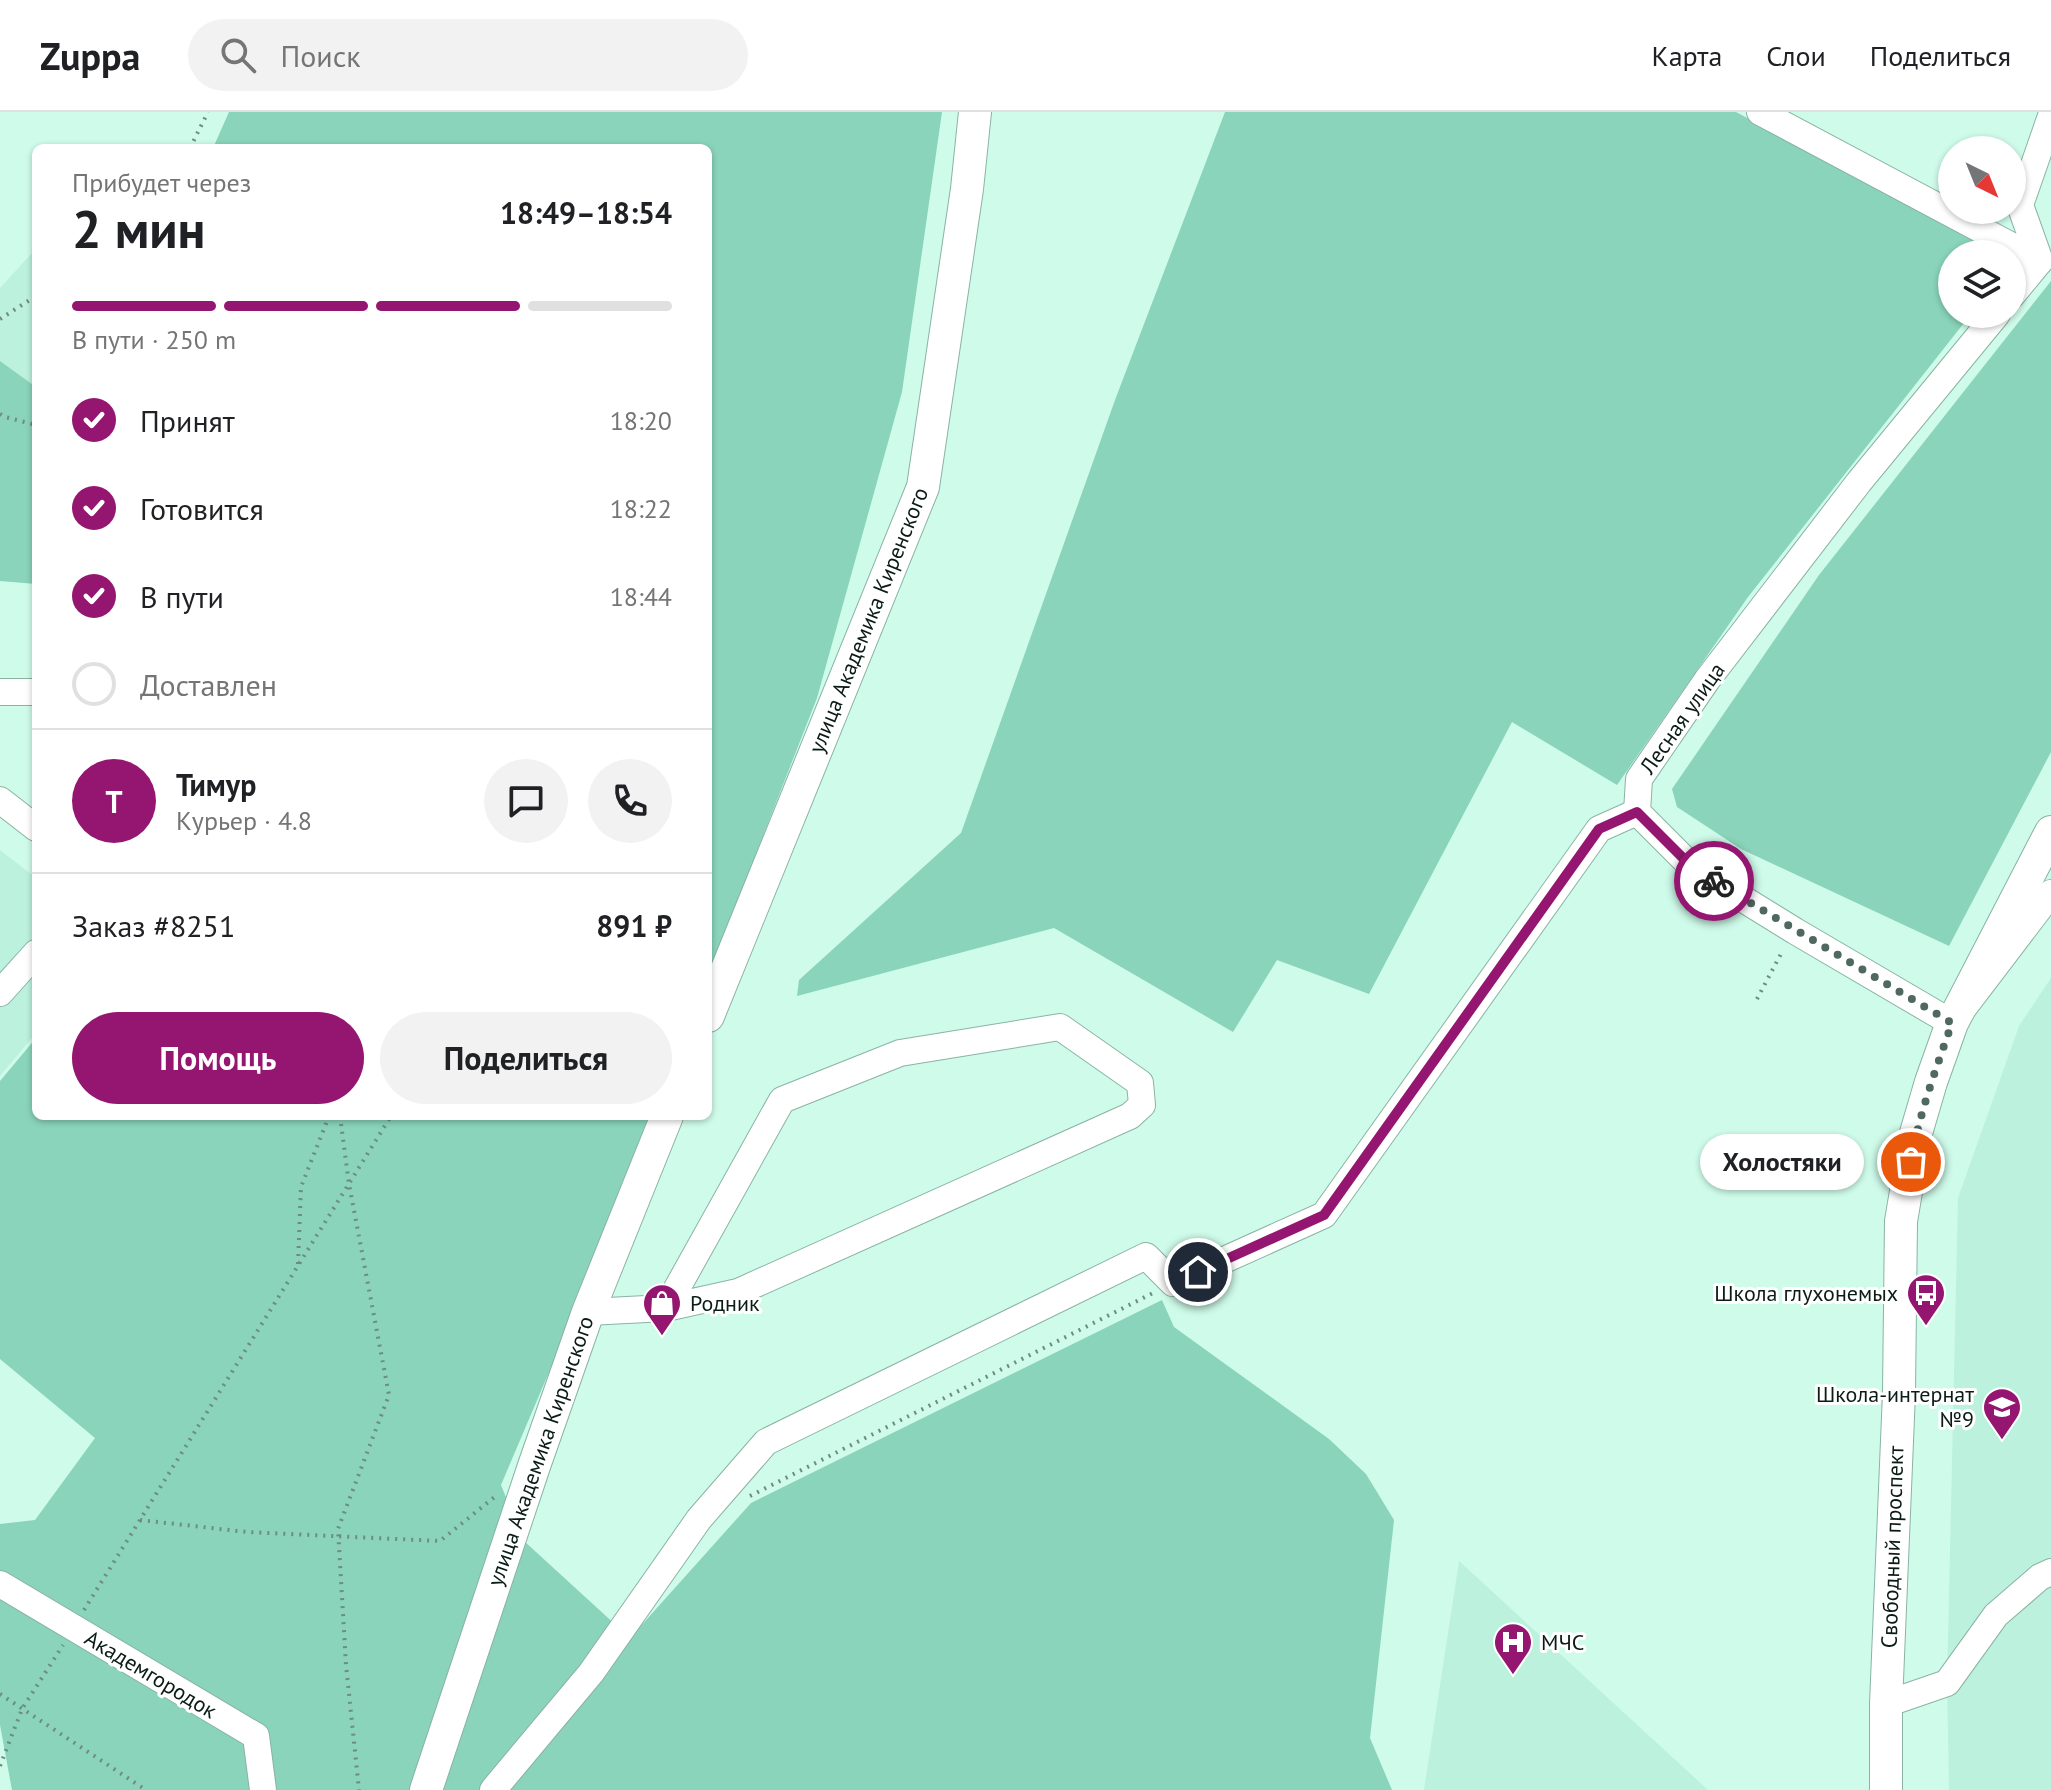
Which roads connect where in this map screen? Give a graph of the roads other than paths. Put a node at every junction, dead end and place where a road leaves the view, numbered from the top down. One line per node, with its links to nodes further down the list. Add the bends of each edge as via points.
1 (975, 112): 16 (main road, улица Академика Киренского, via 923,487)
2 (1760, 112): 4 (street)
3 (2051, 116): 4 (street, via 2020,205)
4 (2040, 261): 5 (street)
5 (2026, 278)
6 (1986, 328): 10 (street, Лесная улица, via 1707,680 1639,779)
7 (0, 692): 8 (street)
8 (32, 692)
9 (0, 800): 11 (street)
10 (1637, 812): 17 (street, via 1693,868); 26 (street, via 1599,829 1324,1215 1173,1283 1146,1256 766,1442 699,1519 591,1673)
11 (32, 825)
12 (2051, 832): 17 (main road)
13 (2051, 893): 17 (street)
14 (32, 957): 15 (street)
15 (0, 993)
16 (712, 1006)
17 (1952, 1023): 23 (main road, Свободный проспект, via 1916,1133 1901,1221)
18 (665, 1120): 20 (main road, улица Академика Киренского)
19 (666, 1308): 19 (street, via 738,1292 1130,1116 1142,1105 1140,1083 1060,1027 900,1053 782,1100); 20 (street)
20 (588, 1312): 25 (main road, улица Академика Киренского)
21 (2051, 1572): 23 (street, via 1996,1615 1947,1683)
22 (0, 1584): 24 (street, Академгородок, via 256,1736)
23 (1886, 1704): 27 (main road, Свободный проспект)
24 (263, 1790)
25 (426, 1790)
26 (493, 1790)
27 (1886, 1790)

